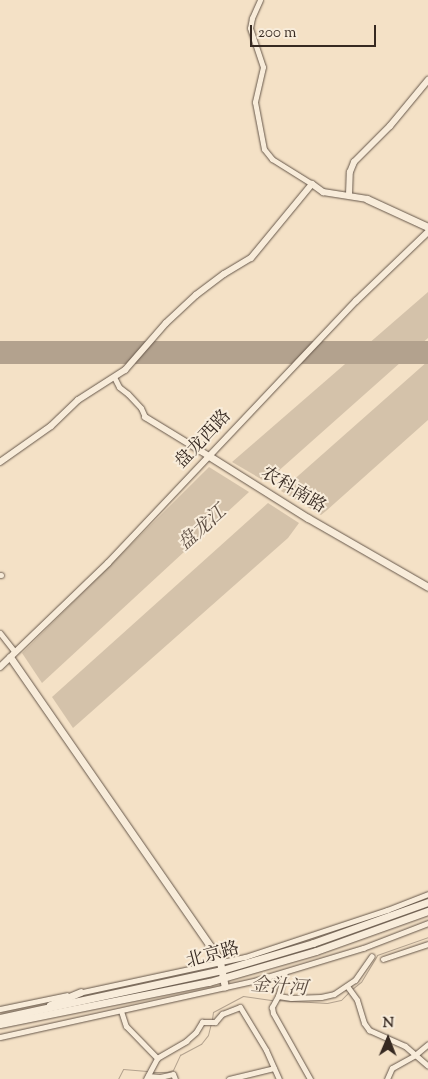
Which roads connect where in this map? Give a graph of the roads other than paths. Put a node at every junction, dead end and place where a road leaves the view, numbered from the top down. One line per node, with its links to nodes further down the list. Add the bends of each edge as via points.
1 (260, 0): 3 (street, via 250,28 263,67 255,102 264,149 272,159)
2 (428, 80): 4 (street, via 390,126 354,162)
3 (312, 184): 4 (street, via 323,192); 9 (street, via 251,258 196,295 166,323 132,364)
4 (349, 195): 5 (street)
5 (366, 199): 6 (main road, via 375,198); 7 (main road)
6 (428, 222)
7 (428, 226)
8 (428, 232): 11 (street, 盘龙西路, via 366,290)
9 (114, 377): 10 (street, via 119,388 141,408); 12 (street, via 78,400 51,426)
10 (145, 417): 11 (street, 农科南路)
11 (210, 456): 13 (main road, 农科南路, via 285,505); 15 (street, 盘龙西路, via 108,563)
12 (0, 462)
13 (428, 587)
14 (0, 633): 15 (street)
15 (12, 655): 16 (street, 盘龙西路); 24 (main road, via 34,693)
16 (0, 666)
17 (428, 894): 24 (street)
18 (428, 902): 24 (main road, 北京路, via 314,943)
19 (428, 911): 24 (main road, 北京路, via 316,951)
20 (428, 923): 25 (street, via 363,948)
21 (428, 944): 23 (street)
22 (372, 956): 26 (street)
23 (382, 959)
24 (222, 970): 27 (main road); 28 (street); 31 (main road, 北京路); 34 (main road, 北京路)
25 (285, 972): 27 (street); 29 (street)
26 (347, 986): 29 (street, via 321,997); 37 (street, via 369,1030 405,1046)
27 (225, 987): 32 (street)
28 (80, 992): 30 (street); 31 (main road)
29 (278, 996): 45 (street, via 272,1012)
30 (0, 1009)
31 (35, 1011): 33 (main road, 北京路)
32 (121, 1011): 35 (street); 38 (street, via 126,1026)
33 (0, 1018)
34 (0, 1024)
35 (0, 1037)
36 (428, 1044): 37 (street)
37 (415, 1055): 39 (street); 46 (street, via 392,1068)
38 (157, 1058): 40 (street, via 186,1041 202,1022 214,1022 222,1014 240,1007); 41 (street)
39 (428, 1066)
40 (274, 1068): 43 (street); 44 (street)
41 (147, 1078): 42 (street, via 173,1074)
42 (175, 1079)
43 (229, 1079)
44 (279, 1079)
45 (310, 1079)
46 (387, 1079)

